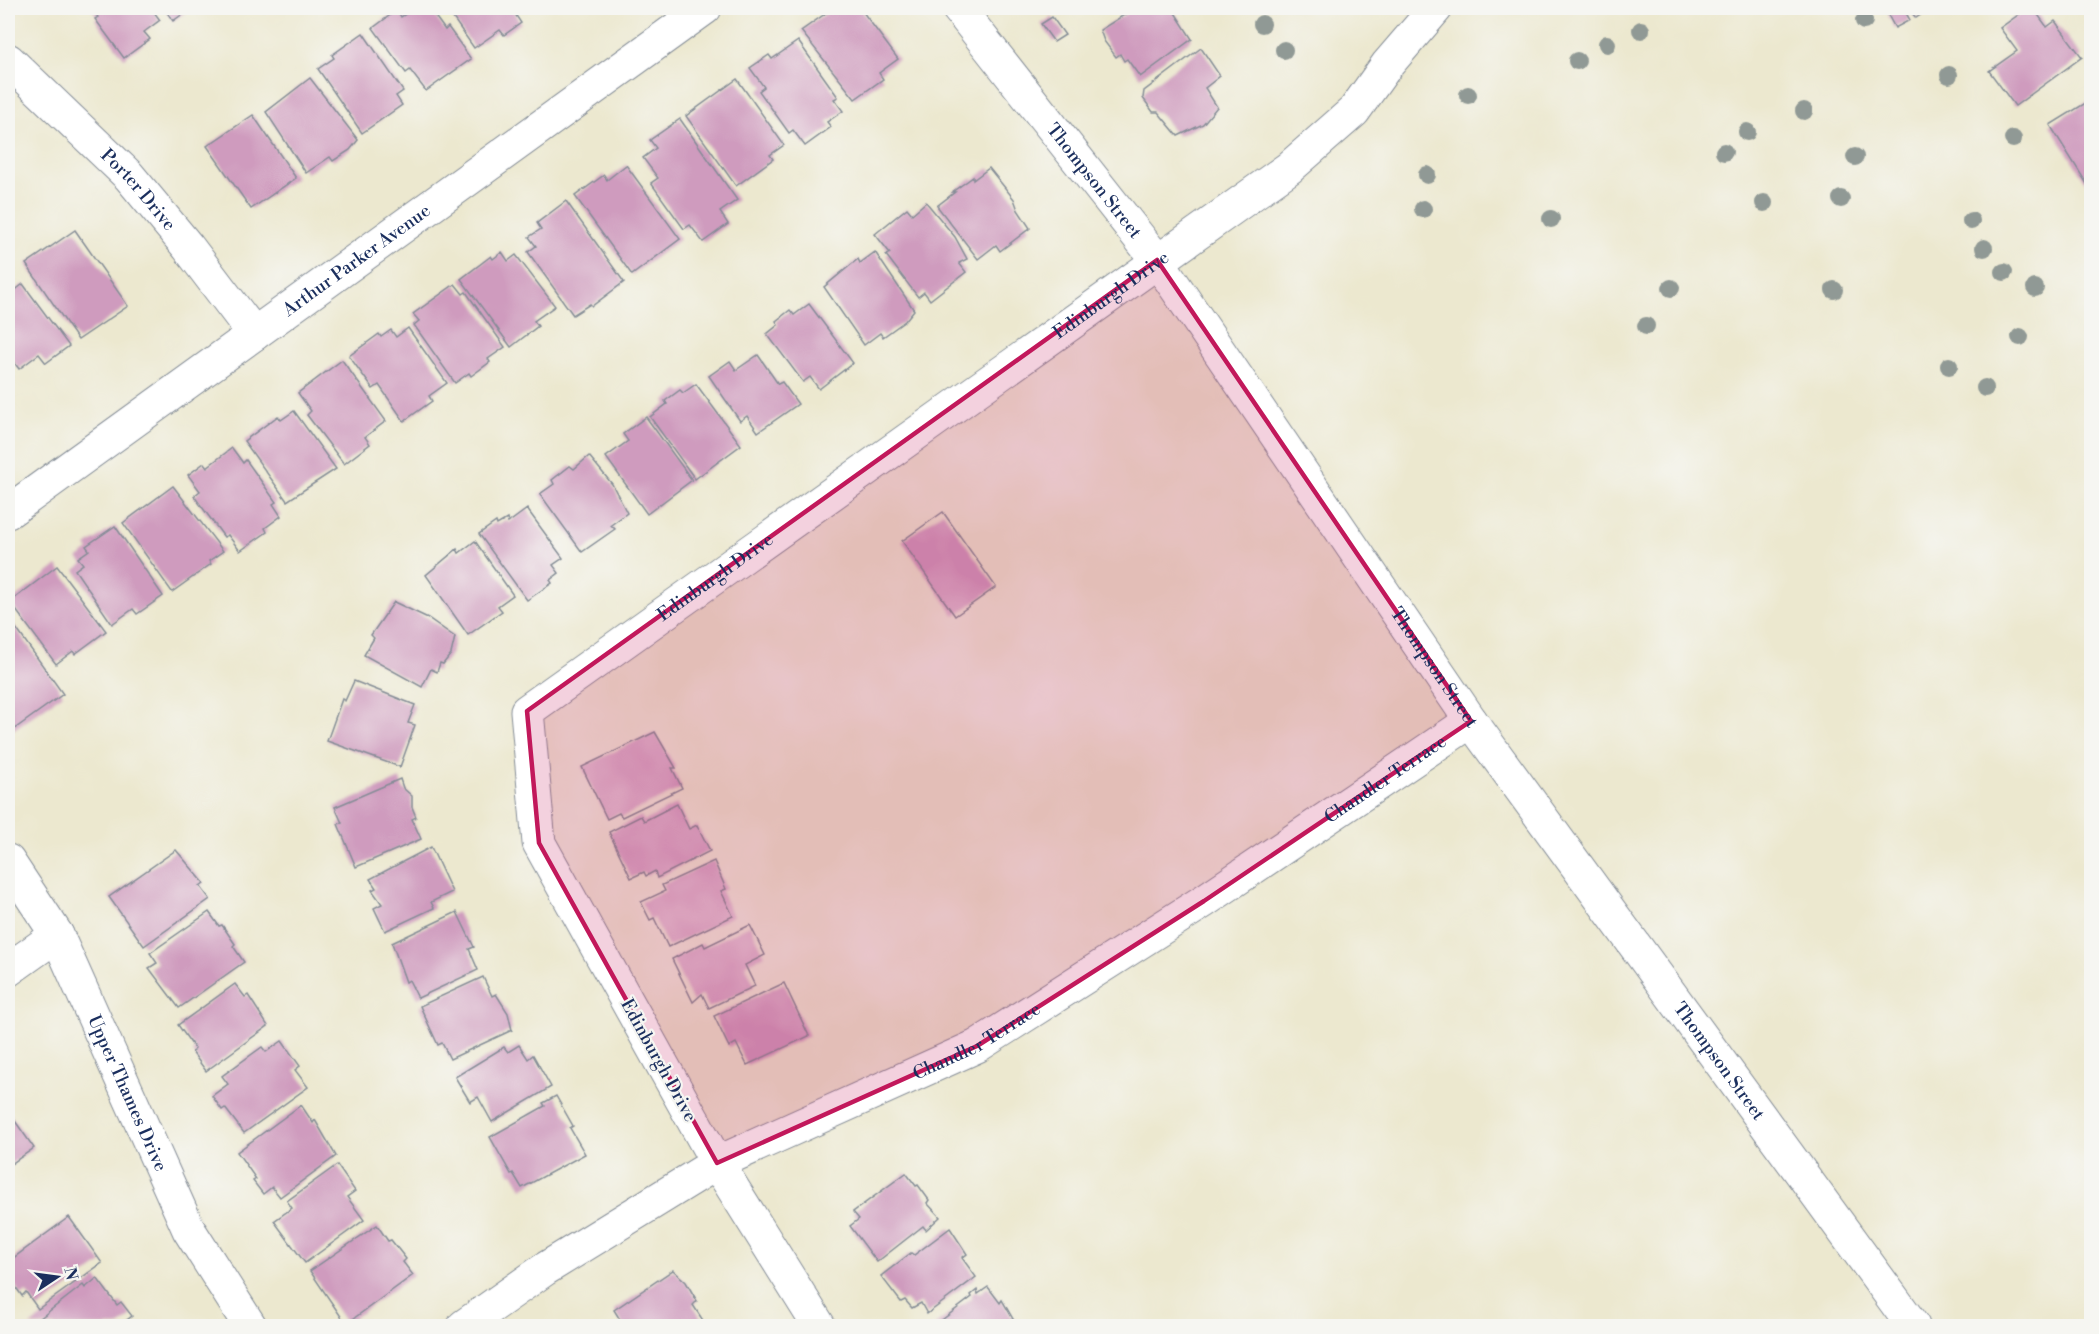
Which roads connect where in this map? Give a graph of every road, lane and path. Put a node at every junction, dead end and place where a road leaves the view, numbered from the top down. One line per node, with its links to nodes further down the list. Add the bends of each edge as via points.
1 (705, 8): 6 (street, Arthur Parker Avenue)
2 (958, 8): 5 (street, Thompson Street)
3 (1436, 8): 5 (street, Edinburgh Drive, via 1387,64 1354,111 1289,168)
4 (8, 60): 6 (street, Porter Drive, via 129,176)
5 (1157, 261): 8 (street, Thompson Street); 12 (street, Edinburgh Drive, via 527,711 539,843)
6 (254, 334): 7 (street, Arthur Parker Avenue)
7 (8, 512)
8 (1471, 721): 12 (street, Chandler Terrace, via 1204,901 976,1046); 16 (street, Thompson Street)
9 (8, 861): 10 (street, Upper Thames Drive)
10 (57, 935): 11 (street); 13 (street, Upper Thames Drive, via 189,1230)
11 (8, 970)
12 (717, 1163): 14 (street, Chandler Terrace, via 545,1269); 15 (street, Edinburgh Drive)
13 (250, 1326)
14 (464, 1326)
15 (819, 1326)
16 (1913, 1326)

